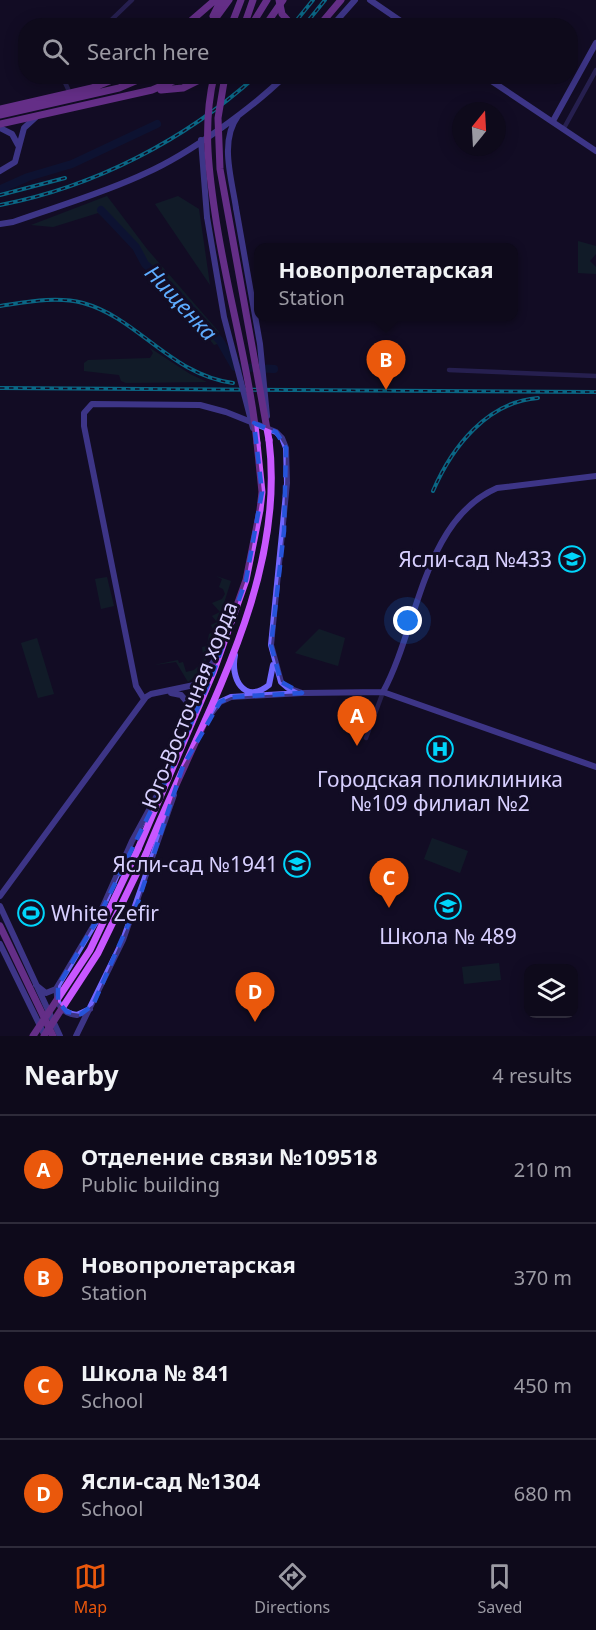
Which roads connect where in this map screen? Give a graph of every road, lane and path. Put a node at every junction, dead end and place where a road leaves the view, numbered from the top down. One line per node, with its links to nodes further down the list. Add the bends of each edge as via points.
1 (132, 0): 12 (street)
2 (215, 0): 13 (main road)
3 (221, 0): 14 (main road)
4 (229, 0): 15 (main road)
5 (241, 0): 16 (main road)
6 (253, 0): 17 (main road)
7 (267, 0): 18 (main road)
8 (281, 0): 19 (main road); 20 (main road, bridge)
9 (341, 0): 21 (main road)
10 (355, 0): 22 (main road)
11 (370, 0): 23 (main road)
12 (113, 18)
13 (194, 18)
14 (213, 18)
15 (215, 18)
16 (234, 18)
17 (246, 18)
18 (256, 18)
19 (270, 18)
20 (286, 18)
21 (326, 18)
22 (339, 18)
23 (396, 18)
24 (596, 42): 26 (main road)
25 (596, 70): 40 (street)
26 (578, 78)
27 (66, 84): 38 (street)
28 (102, 84): 41 (main road)
29 (128, 84): 43 (main road)
30 (159, 84): 39 (main road)
31 (166, 84): 39 (main road)
32 (191, 84): 39 (main road)
33 (213, 84): 60 (main road, Юго-Восточная хорда, bridge, via 207,154)
34 (224, 84): 59 (main road, Юго-Восточная хорда, bridge, via 218,118 220,169)
35 (275, 84): 42 (main road)
36 (496, 84): 45 (main road)
37 (574, 86): 40 (street); 45 (main road)
38 (68, 89)
39 (152, 90): 44 (main road)
40 (584, 92): 47 (street)
41 (0, 109)
42 (242, 111): 48 (main road); 55 (main road, bridge, via 230,128 228,142)
43 (0, 115)
44 (39, 116): 46 (main road); 49 (main road, via 24,128)
45 (553, 121): 47 (main road)
46 (0, 126): 49 (main road, via 14,137)
47 (564, 128): 50 (main road)
48 (201, 140): 51 (main road); 52 (main road)
49 (18, 151): 53 (main road, via 12,165)
50 (596, 151)
51 (184, 152): 52 (main road, via 194,153); 54 (main road, via 126,182)
52 (202, 160): 60 (main road, bridge, via 207,217 224,316)
53 (0, 171)
54 (0, 224)
55 (254, 310)
56 (256, 321): 59 (main road, bridge, via 264,367)
57 (449, 370): 58 (street)
58 (596, 376)
59 (269, 440): 62 (main road, Юго-Восточная хорда, via 273,473 271,517 262,565)
60 (257, 442): 63 (main road, Юго-Восточная хорда, via 262,492 258,529 246,580)
61 (596, 476): 67 (main road, via 497,488 463,510 444,537)
62 (245, 616): 64 (main road, via 234,662 237,682 250,691 265,688 271,680); 71 (main road, Юго-Восточная хорда)
63 (225, 640): 65 (main road, via 203,681); 69 (main road, Юго-Восточная хорда)
64 (274, 662): 66 (main road, via 281,682); 68 (main road, via 272,618 287,483 282,438 276,432 200,405 92,404 83,419 136,687)
65 (164, 692): 68 (main road, via 151,693); 69 (main road, via 180,695 187,702)
66 (302, 693): 67 (main road); 71 (main road, via 224,699)
67 (383, 693): 70 (street); 73 (main road)
68 (144, 699): 75 (main road)
69 (185, 737): 74 (main road, Юго-Восточная хорда)
70 (366, 738)
71 (195, 741): 72 (main road, Юго-Восточная хорда)
72 (183, 765): 82 (main road, via 138,902); 84 (main road, Юго-Восточная хорда, bridge, via 98,953)
73 (596, 767)
74 (169, 774): 81 (main road, via 132,841 97,920); 83 (main road, Юго-Восточная хорда, bridge, via 90,950)
75 (0, 896)
76 (0, 906): 79 (main road)
77 (0, 926): 79 (main road)
78 (0, 944): 84 (main road)
79 (18, 957): 80 (main road); 85 (main road)
80 (36, 985): 81 (main road, via 46,993); 86 (main road)
81 (58, 986): 82 (main road, via 57,999 67,1012 81,1014)
82 (93, 1005): 87 (main road)
83 (33, 1036)
84 (45, 1036)
85 (53, 1036)
86 (60, 1036)
87 (76, 1036)

